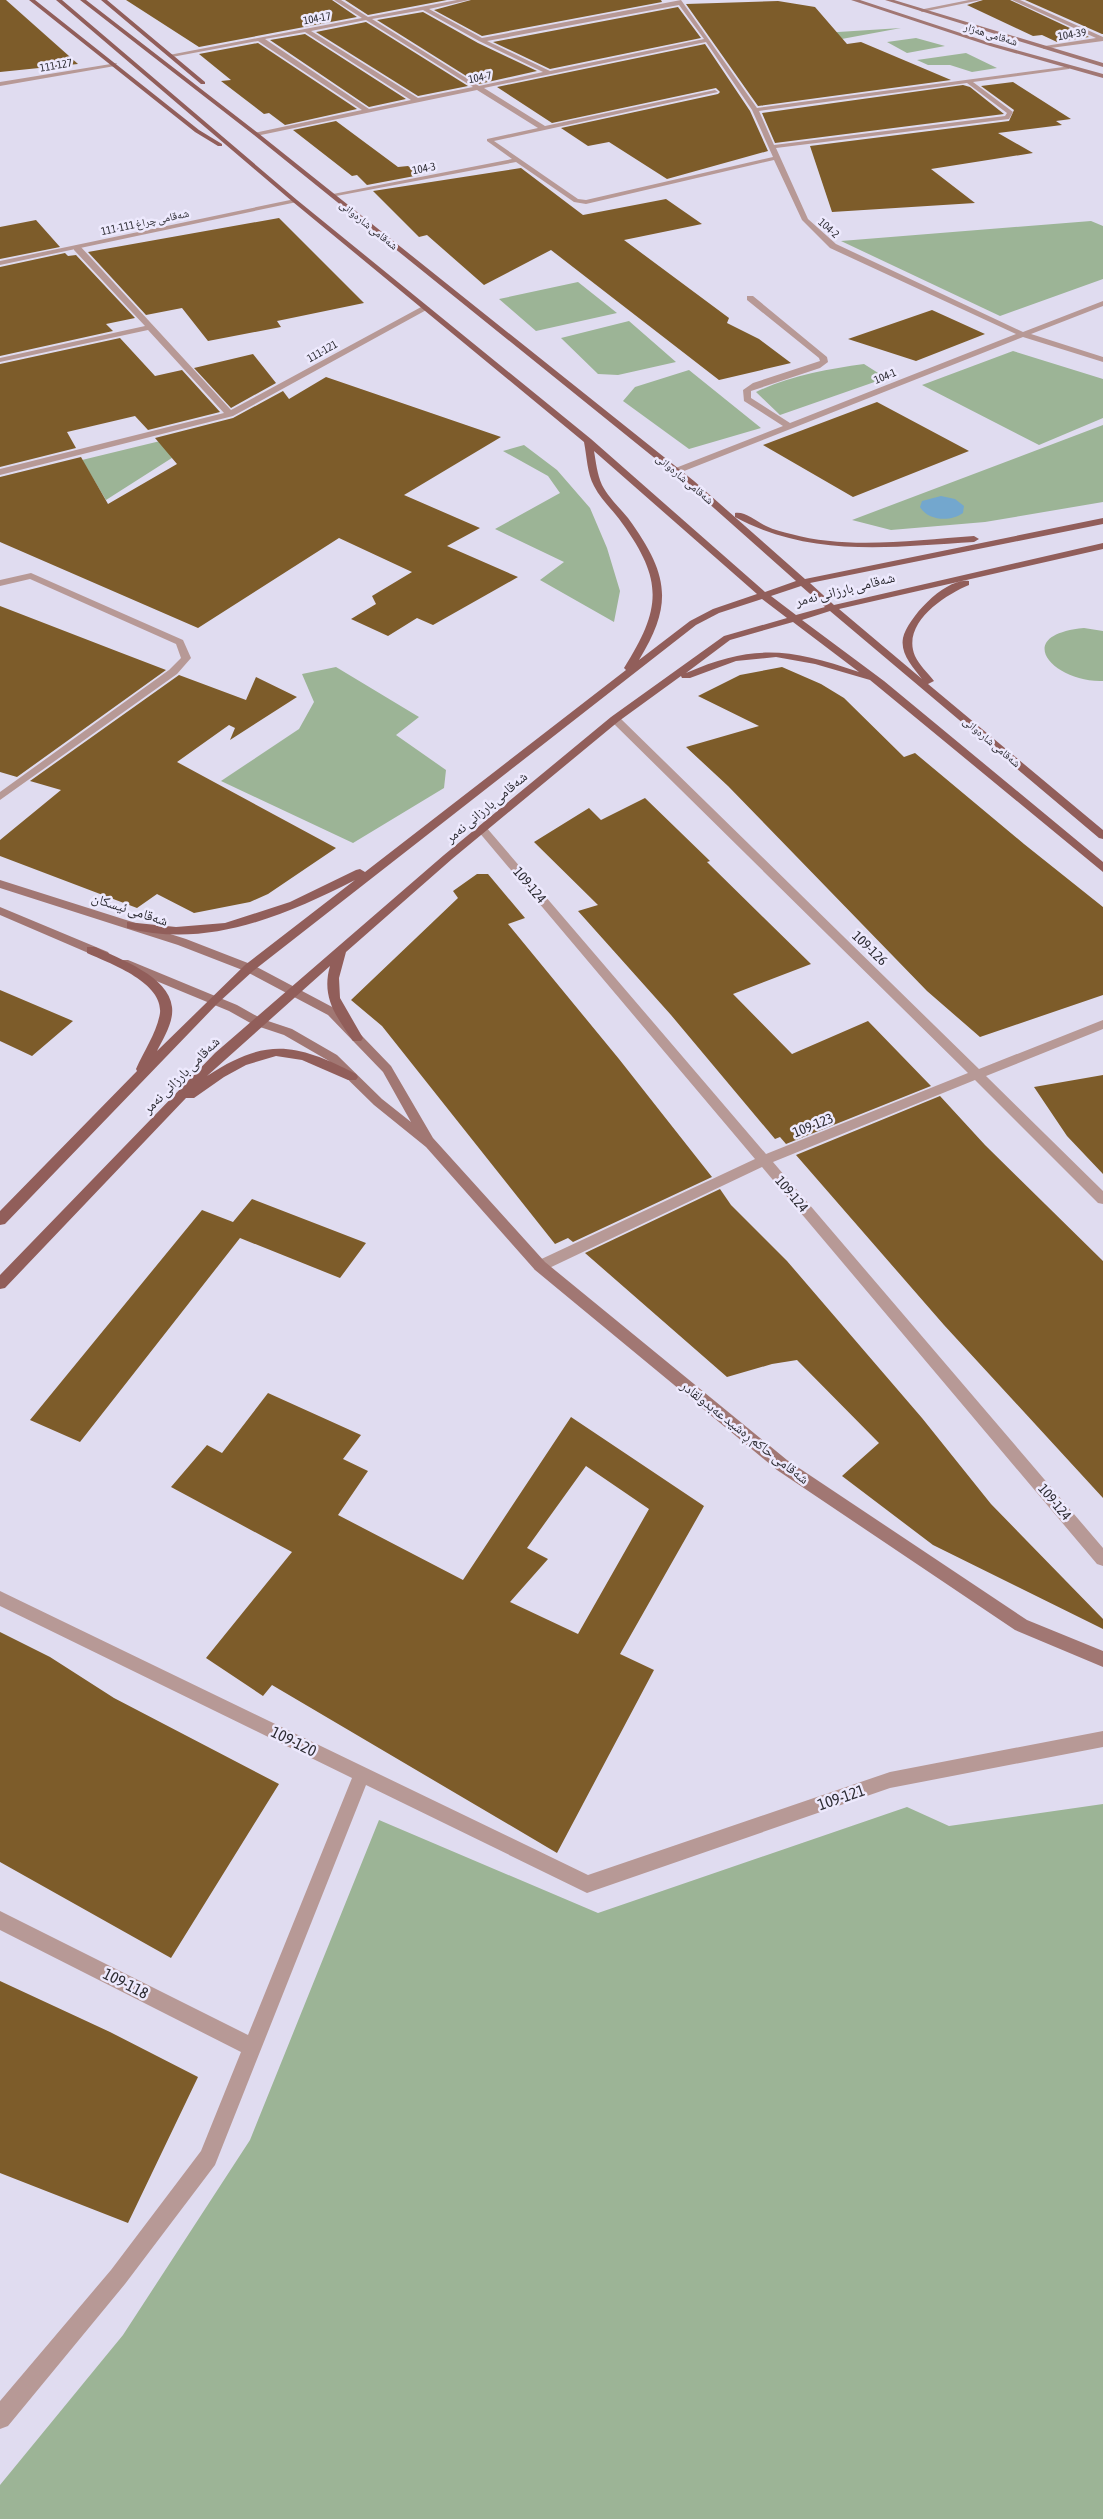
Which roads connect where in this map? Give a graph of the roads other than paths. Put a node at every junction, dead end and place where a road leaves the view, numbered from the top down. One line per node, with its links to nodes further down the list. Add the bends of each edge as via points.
1 (32, 0): 26 (main road, شەقامی شارەوانی)
2 (59, 0): 43 (main road, شەقامی شارەوانی)
3 (83, 0): 39 (main road, شەقامی شارەوانی)
4 (104, 0): 25 (main road, شەقامی شارەوانی)
5 (337, 0): 18 (street)
6 (466, 0): 16 (street, 104-17)
7 (848, 0): 15 (main road, شەقامی هەژار)
8 (854, 0): 15 (main road, شەقامی هەژار)
9 (888, 0): 14 (main road, شەقامی هەژار)
10 (892, 0): 14 (main road, شەقامی هەژار)
11 (978, 0): 17 (street)
12 (1015, 0): 21 (street)
13 (679, 2): 22 (street); 23 (street, 104-2)
14 (899, 3): 17 (main road, شەقامی هەژار)
15 (874, 7): 28 (main road, شەقامی هەژار)
16 (424, 8): 18 (street, 104-17); 22 (street)
17 (922, 10): 24 (main road, شەقامی هەژار)
18 (368, 19): 19 (street, 104-17); 33 (street)
19 (306, 30): 20 (street, 104-17); 35 (street)
20 (260, 38): 25 (street, 104-17); 37 (street)
21 (1103, 39): 24 (street, 104-39)
22 (480, 40): 29 (street)
23 (708, 40): 29 (street, 104-7); 36 (street, 104-2)
24 (1044, 48): 27 (main road, شەقامی هەژار)
25 (172, 54): 39 (main road, شەقامی شارەوانی)
26 (115, 64): 32 (street, 111-127); 43 (main road, شەقامی شارەوانی, via 197,131)
27 (1103, 65)
28 (1069, 67): 30 (main road, شەقامی هەژار); 31 (street)
29 (549, 74): 33 (street, 104-7)
30 (1103, 76)
31 (968, 81): 36 (street); 40 (street, via 1006,106 1011,113 1007,118)
32 (0, 84)
33 (479, 88): 35 (street, 104-7); 38 (street)
34 (715, 92): 38 (street)
35 (416, 100): 37 (street, 104-7)
36 (755, 110): 40 (street, 104-2)
37 (368, 111): 39 (street, 104-7)
38 (545, 129): 42 (street, via 489,140)
39 (256, 134): 44 (main road, شەقامی شارەوانی)
40 (771, 147): 41 (street, 104-2)
41 (775, 158): 42 (street, via 586,202 576,201); 52 (street, 104-2, via 805,220 833,246)
42 (518, 160): 44 (street, 104-3)
43 (263, 172): 45 (main road, شەقامی شارەوانی)
44 (333, 196): 58 (main road, شەقامی شارەوانی)
45 (295, 201): 46 (street, شەقامی چراغ 111-111); 50 (main road, شەقامی شارەوانی)
46 (77, 248): 47 (street, شەقامی چراغ 111-111); 51 (street)
47 (0, 263)
48 (750, 298): 56 (street, via 823,357 824,362 817,366 747,390 747,399)
49 (1103, 303): 52 (street, 104-1)
50 (426, 308): 55 (street, 111-121); 57 (main road, شەقامی شارەوانی)
51 (150, 327): 53 (street); 55 (street)
52 (1022, 334): 54 (street, 104-2); 56 (street, 104-1)
53 (0, 360)
54 (1103, 360)
55 (230, 414): 59 (street, 111-121)
56 (791, 427): 58 (street, 104-1)
57 (588, 441): 67 (main road, شەقامی شارەوانی); 70 (main road, via 599,488 643,546 653,567 658,589 654,624 644,646)
58 (676, 471): 60 (main road, شەقامی شارەوانی)
59 (0, 472)
60 (691, 483): 62 (main road, via 751,524 807,540 871,545); 65 (main road, شەقامی شارەوانی)
61 (1103, 521): 62 (main road, شەقامی بارزانی نەمر)
62 (1020, 537): 65 (main road, شەقامی بارزانی نەمر)
63 (1103, 546): 64 (main road, شەقامی بارزانی نەمر)
64 (1000, 568): 68 (main road, شەقامی بارزانی نەمر); 73 (main road, via 945,592 927,606 908,639 910,656)
65 (803, 582): 67 (main road, شەقامی بارزانی نەمر); 68 (main road, شەقامی شارەوانی)
66 (0, 583): 75 (street, via 31,576 180,642 186,658 173,672)
67 (762, 594): 69 (main road, شەقامی شارەوانی); 70 (main road, شەقامی بارزانی نەمر, via 693,623)
68 (832, 608): 69 (main road, شەقامی بارزانی نەمر); 73 (main road, شەقامی شارەوانی)
69 (792, 618): 71 (main road, شەقامی شارەوانی); 72 (main road, شەقامی بارزانی نەمر, via 727,638)
70 (620, 680): 78 (main road, شەقامی بارزانی نەمر)
71 (880, 683): 72 (main road, via 795,657 759,653 730,657); 79 (main road, شەقامی شارەوانی)
72 (656, 690): 74 (main road, شەقامی بارزانی نەمر)
73 (944, 702): 77 (main road, شەقامی شارەوانی)
74 (615, 719): 76 (main road, شەقامی بارزانی نەمر); 91 (street, 109-126)
75 (0, 797)
76 (482, 829): 83 (main road, شەقامی بارزانی نەمر); 96 (street, 109-124)
77 (1103, 836)
78 (388, 860): 82 (main road, via 269,916 219,929 175,931); 85 (main road, شەقامی بارزانی نەمر)
79 (1103, 868)
80 (0, 884): 82 (main road, شەقامی ئیسکان)
81 (0, 911): 84 (main road)
82 (131, 925): 85 (main road, شەقامی ئیسکان)
83 (343, 949): 86 (main road, شەقامی بارزانی نەمر); 90 (main road, via 332,973 330,987 338,1010)
84 (92, 950): 87 (main road); 93 (main road, via 146,978 163,996 166,1009 159,1032)
85 (249, 968): 86 (main road, شەقامی حاکم ڕەشید عەبدولقادر); 87 (main road, شەقامی بارزانی نەمر)
86 (293, 991): 88 (main road, شەقامی بارزانی نەمر); 90 (main road, شەقامی حاکم ڕەشید عەبدولقادر, via 332,1012)
87 (214, 1000): 88 (main road, شەقامی حاکم ڕەشید عەبدولقادر); 93 (main road, شەقامی بارزانی نەمر)
88 (258, 1022): 92 (main road, شەقامی حاکم ڕەشید عەبدولقادر, via 297,1036 333,1058); 94 (main road, شەقامی بارزانی نەمر, via 219,1056)
89 (1103, 1024): 91 (street, 109-123)
90 (357, 1038): 95 (main road, شەقامی حاکم ڕەشید عەبدولقادر, via 386,1069)
91 (978, 1076): 96 (street, 109-123); 97 (street, 109-126)
92 (352, 1077): 94 (main road, via 326,1064 299,1056 277,1052 255,1057 231,1067 200,1087); 95 (main road, شەقامی حاکم ڕەشید عەبدولقادر)
93 (136, 1080): 98 (main road, شەقامی بارزانی نەمر)
94 (151, 1126): 100 (main road, شەقامی بارزانی نەمر)
95 (431, 1144): 99 (main road, شەقامی حاکم ڕەشید عەبدولقادر)
96 (764, 1160): 99 (street, 109-123); 101 (street, 109-124)
97 (1103, 1199)
98 (0, 1220)
99 (540, 1266): 103 (main road, شەقامی حاکم ڕەشید عەبدولقادر, via 782,1465 1021,1625)
100 (0, 1284)
101 (1103, 1558)
102 (0, 1598): 105 (street, 109-120)
103 (1103, 1659)
104 (1103, 1739): 106 (street, 109-121, via 890,1780)
105 (362, 1775): 106 (street, 109-120); 108 (street)
106 (587, 1884)
107 (0, 1920): 108 (street, 109-118)
108 (252, 2047): 109 (street, via 208,2158 118,2277)
109 (0, 2418)

